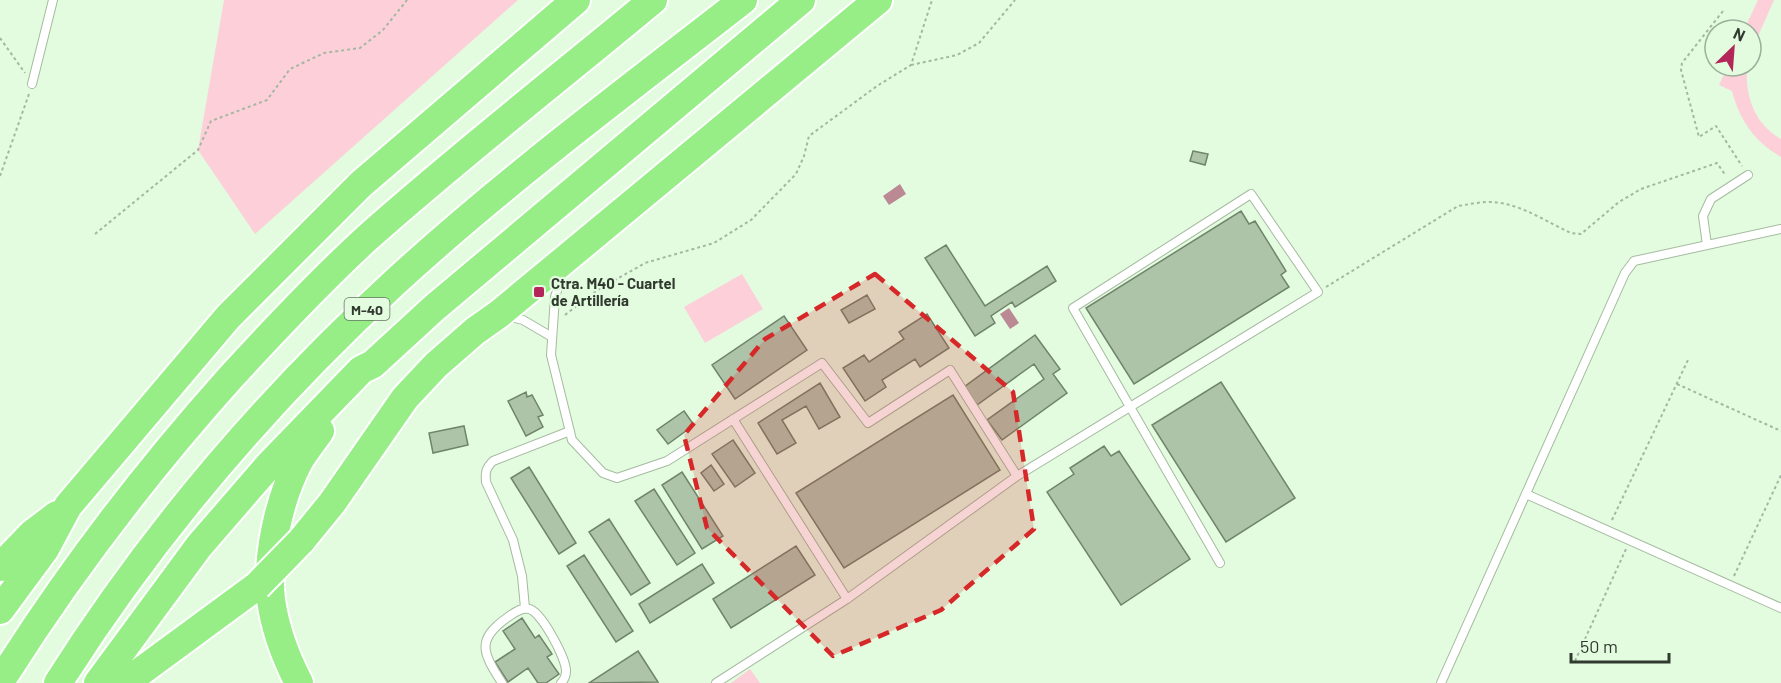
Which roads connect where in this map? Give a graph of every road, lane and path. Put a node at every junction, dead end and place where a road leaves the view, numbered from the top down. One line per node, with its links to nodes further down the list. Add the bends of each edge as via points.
1 (53, 0): 13 (lane)
2 (407, 0): 18 (path, via 383,30 360,48 324,53 298,65 290,69 267,100 211,121 198,150)
3 (576, 0): 35 (highway, via 369,177 306,237 228,317)
4 (653, 0): 46 (highway, via 366,239 281,321 126,500)
5 (743, 0): 47 (highway, M-40, via 497,194 394,282 323,351 167,527)
6 (801, 0): 26 (highway, via 434,308)
7 (879, 0): 20 (highway)
8 (932, 0): 12 (path)
9 (1015, 0): 12 (path, via 979,43 957,55)
10 (1723, 11): 14 (path, via 1682,63 1681,70 1699,137 1716,126)
11 (0, 38): 13 (path)
12 (911, 65): 23 (path, via 809,136 796,174 751,220 714,243 645,263 596,291)
13 (33, 84): 15 (path)
14 (1748, 175): 16 (lane)
15 (0, 176)
16 (1733, 185): 19 (lane, via 1711,199 1703,216); 21 (path, via 1717,163 1641,189 1581,234 1501,203 1458,206)
17 (1781, 229): 19 (lane)
18 (95, 234)
19 (1707, 245): 34 (lane, via 1634,261 1629,267)
20 (568, 256): 22 (highway); 23 (lane, via 555,297)
21 (1318, 292): 28 (lane); 28 (lane, via 1251,194 1073,308)
22 (499, 314): 24 (lane, via 523,320); 49 (highway, bridge, via 436,365 405,398 332,503 257,586)
23 (553, 323): 24 (lane)
24 (552, 337): 30 (lane, via 550,355)
25 (1688, 360): 27 (path)
26 (373, 364): 48 (highway, via 361,370 270,464 199,546); 50 (highway, via 369,378 320,430 299,462 282,504 271,557 271,600 282,644)
27 (1677, 384): 31 (path); 36 (path)
28 (1130, 407): 32 (lane); 38 (lane)
29 (733, 419): 30 (lane, via 667,460 617,478 603,473 572,440); 32 (lane, via 822,363 868,423 950,370); 41 (lane)
30 (570, 431): 42 (lane, via 493,461 485,473 513,540)
31 (1781, 431)
32 (1017, 476): 41 (lane)
33 (1781, 476): 40 (path)
34 (1526, 494): 36 (lane); 54 (lane)
35 (68, 506): 39 (highway, via 32,534); 44 (highway, via 45,549)
36 (1608, 530): 37 (lane)
37 (1630, 541): 40 (lane); 45 (path)
38 (1220, 563)
39 (0, 567)
40 (1730, 585): 43 (lane)
41 (847, 599): 53 (lane)
42 (525, 608): 51 (lane, via 496,625 487,636 489,662); 52 (lane, via 540,616 564,658 567,670)
43 (1781, 609)
44 (0, 610)
45 (1575, 661)
46 (0, 682)
47 (58, 683)
48 (98, 683)
49 (125, 683)
50 (299, 683)
51 (501, 683)
52 (561, 683)
53 (716, 683)
54 (1441, 683)

